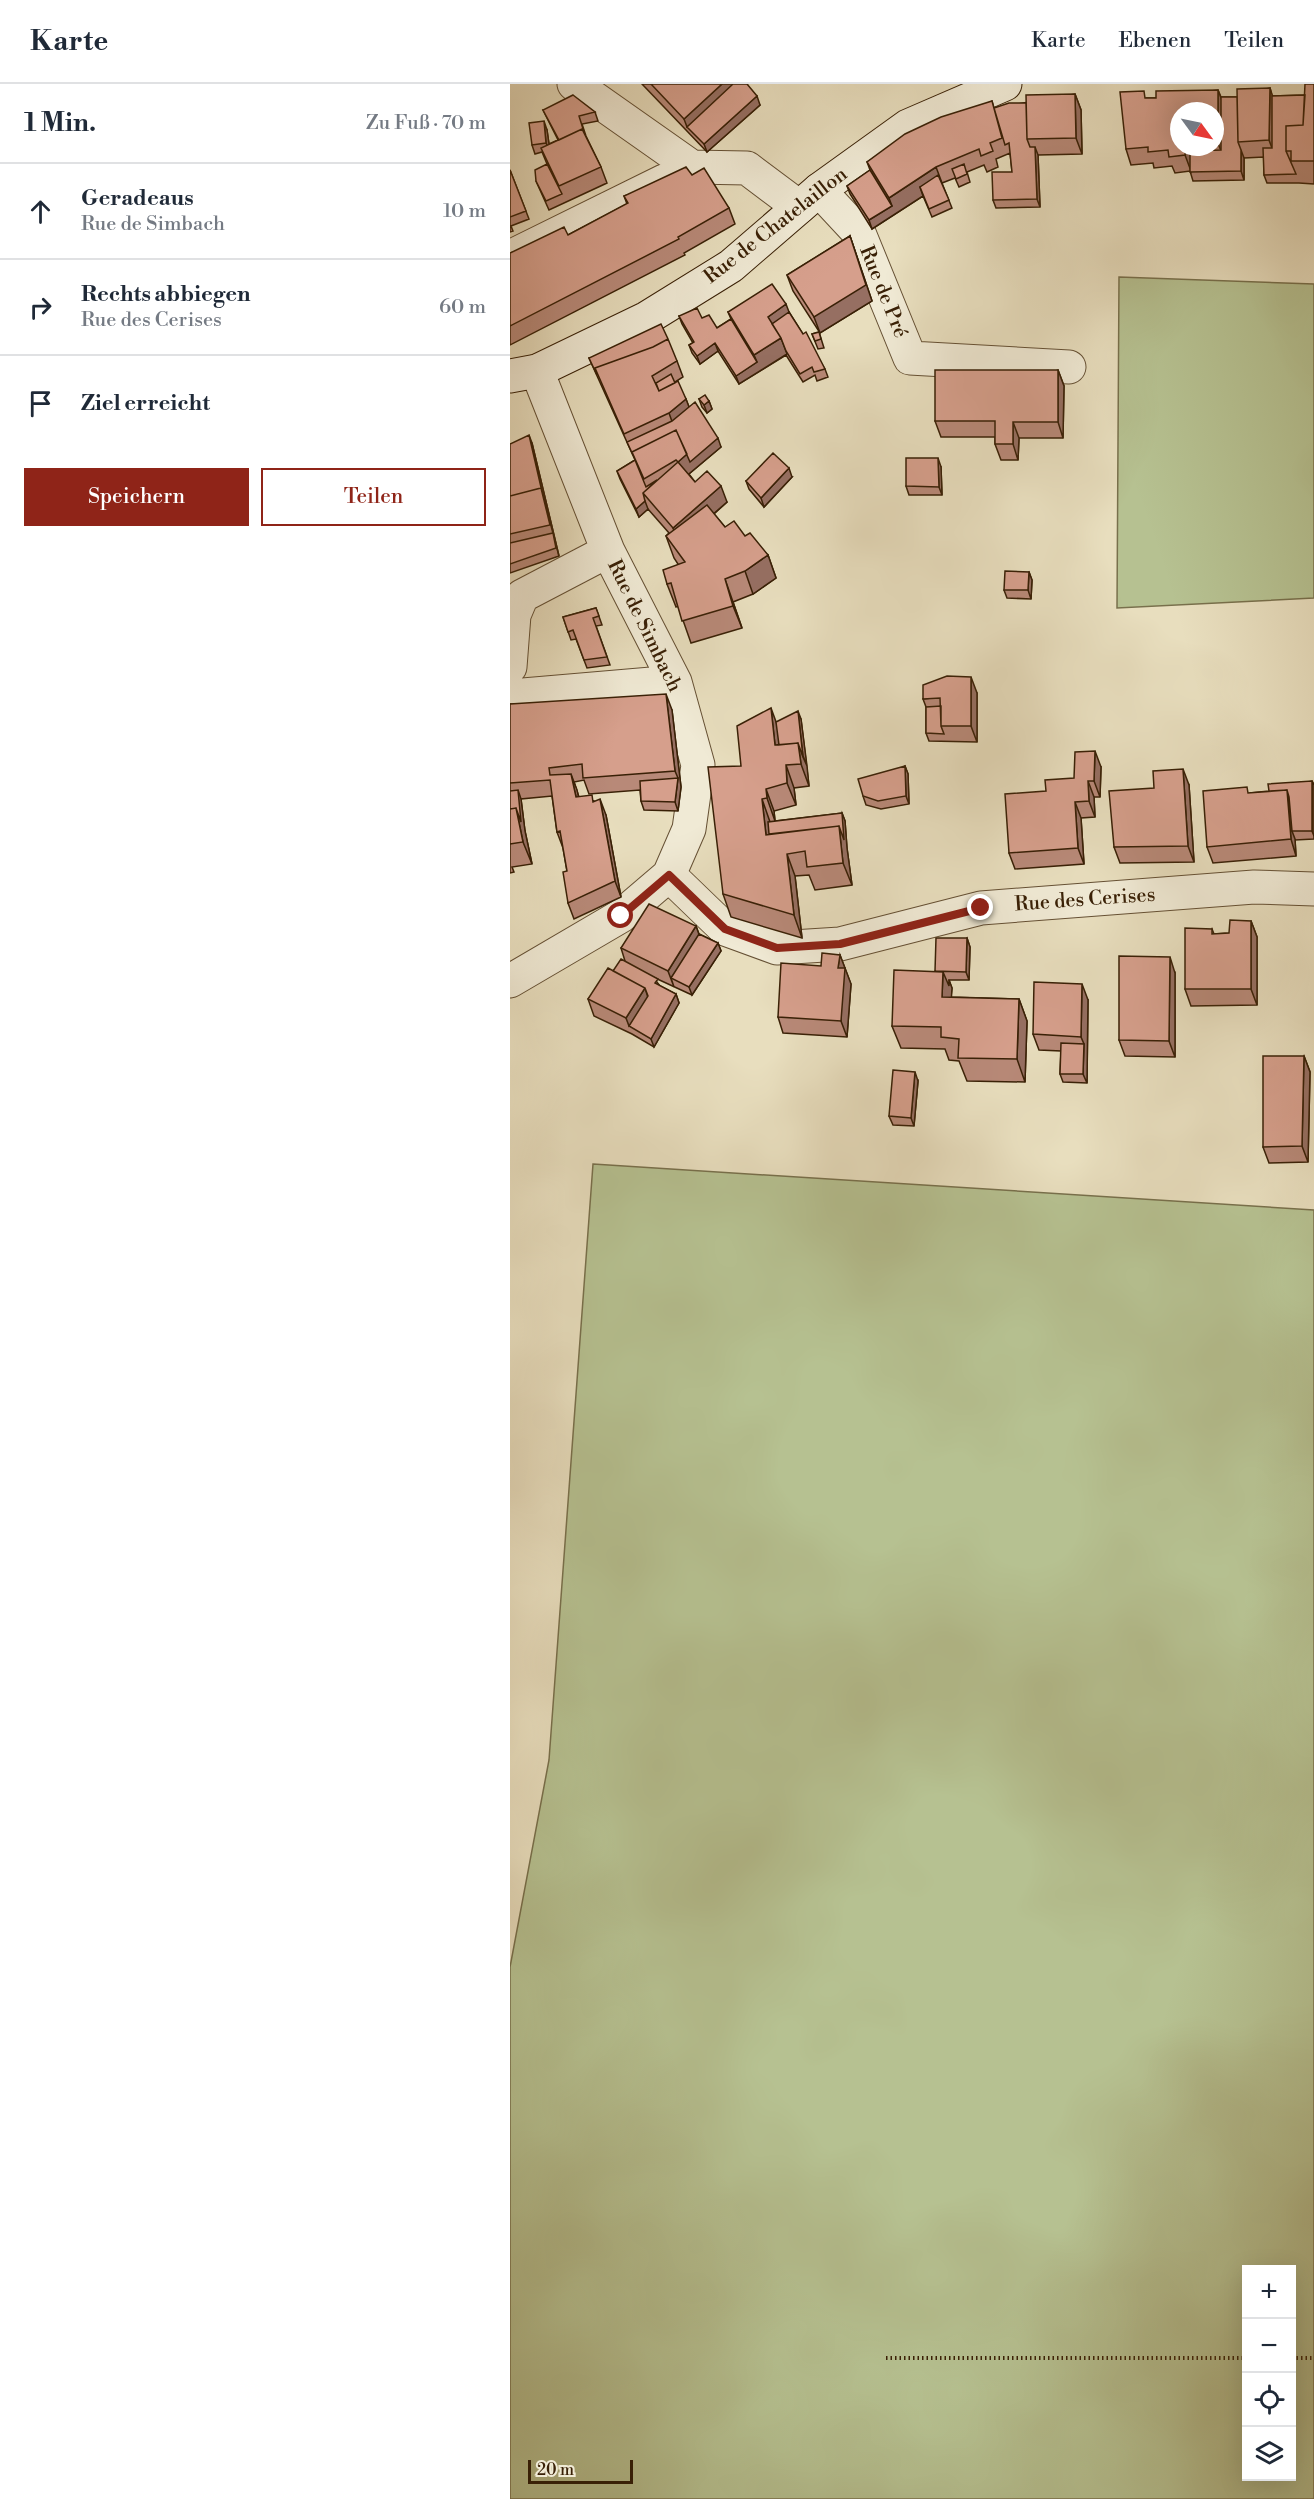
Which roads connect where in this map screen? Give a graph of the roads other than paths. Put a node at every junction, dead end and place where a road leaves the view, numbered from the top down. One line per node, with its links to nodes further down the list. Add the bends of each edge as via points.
1 (574, 84): 3 (street)
2 (1005, 84): 4 (street, Rue de Chatelaillon, via 908,126)
3 (692, 167): 4 (street, via 747,168); 5 (street)
4 (809, 198): 6 (street, Rue de Pré, via 859,233 910,358); 7 (street, Rue de Chatelaillon, via 722,271 646,318)
5 (510, 257)
6 (1069, 367)
7 (524, 373): 8 (street, Rue de Simbach)
8 (608, 551): 9 (street, via 522,596 514,615); 10 (street, Rue de Simbach)
9 (510, 667)
10 (675, 682): 11 (street); 12 (street, Rue de Simbach, via 698,765 689,829)
11 (510, 696)
12 (669, 875): 13 (street, Rue des Cerises, via 725,929 777,948 840,944 981,908 1254,887); 14 (street, Rue de Simbach, via 621,916)
13 (1314, 889)
14 (510, 981)

